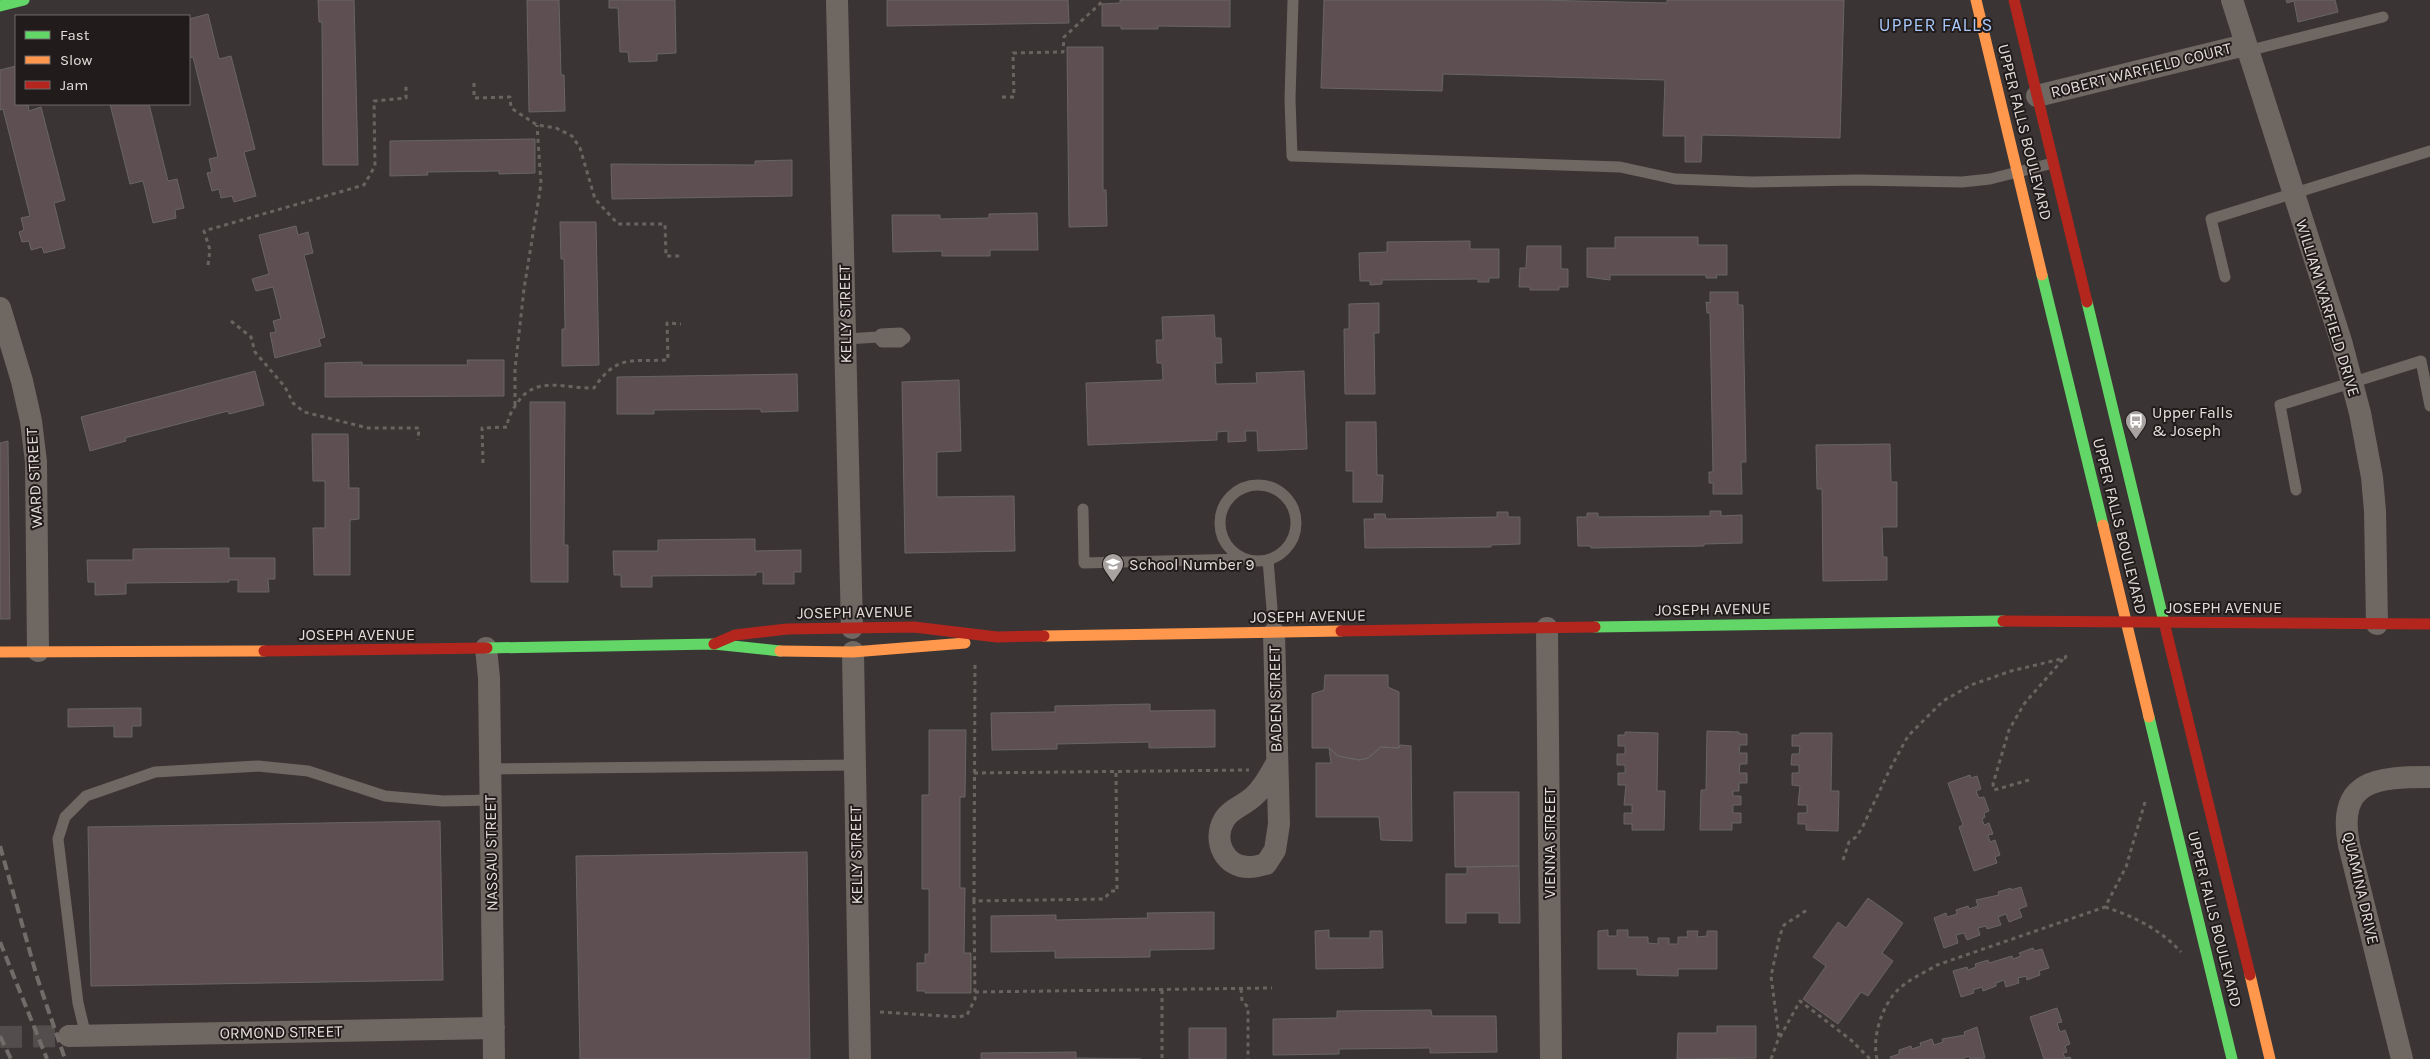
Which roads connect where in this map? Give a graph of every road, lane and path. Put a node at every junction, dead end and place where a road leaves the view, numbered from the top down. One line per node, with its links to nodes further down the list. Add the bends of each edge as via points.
1 (24, 0): 8 (main road)
2 (837, 0): 27 (street, KELLY STREET)
3 (1104, 0): 14 (path, via 1064,37 1063,52 1014,53 1014,97)
4 (1293, 0): 18 (lane, via 1292,156 1620,167 1675,179 1752,182 1962,182)
5 (1976, 0): 18 (main road, UPPER FALLS BOULEVARD)
6 (2014, 0): 13 (main road, UPPER FALLS BOULEVARD)
7 (2232, 0): 10 (street, WILLIAM WARFIELD DRIVE)
8 (0, 6)
9 (2383, 17): 10 (lane)
10 (2246, 48): 13 (street, ROBERT WARFIELD COURT); 19 (street, WILLIAM WARFIELD DRIVE)
11 (474, 83): 15 (path, via 474,98 510,98 511,108)
12 (406, 86): 21 (path, via 406,98 374,101 375,166 364,185 204,231 210,250)
13 (2037, 96): 17 (main road, UPPER FALLS BOULEVARD)
14 (1002, 97)
15 (537, 126): 20 (path, via 556,128 572,136 580,148 595,199 612,220 618,224 664,224 666,256); 30 (path, via 541,184 524,289 515,368)
16 (2430, 151): 19 (lane)
17 (2053, 163): 18 (lane); 38 (main road, UPPER FALLS BOULEVARD)
18 (2018, 172): 37 (main road, UPPER FALLS BOULEVARD)
19 (2293, 194): 22 (lane, via 2211,219); 28 (street, WILLIAM WARFIELD DRIVE)
20 (680, 256)
21 (208, 265)
22 (2225, 277)
23 (1, 315): 48 (street, WARD STREET, via 32,421 36,462)
24 (230, 321): 31 (path, via 252,337 255,352 304,412 368,428 419,428)
25 (681, 324): 30 (path, via 667,323 668,360 621,362 612,366 594,388 535,386 525,391)
26 (878, 337): 27 (lane)
27 (846, 339): 41 (street, KELLY STREET)
28 (2353, 384): 29 (lane, via 2422,361); 33 (lane, via 2280,405); 39 (street, WILLIAM WARFIELD DRIVE, via 2372,477)
29 (2430, 406)
30 (515, 407): 32 (path, via 507,427 482,428)
31 (418, 440)
32 (483, 463)
33 (2296, 490)
34 (1083, 509): 35 (lane, via 1084,563)
35 (1245, 558): 36 (lane, via 1262,562); 36 (lane, via 1229,548 1222,537 1221,513 1234,493 1245,486 1258,484 1283,493 1296,516 1292,542 1284,552)
36 (1268, 560): 43 (lane)
37 (2127, 624): 38 (main road, JOSEPH AVENUE); 42 (main road, JOSEPH AVENUE, via 1994,621); 83 (main road, UPPER FALLS BOULEVARD)
38 (2165, 624): 39 (main road, JOSEPH AVENUE); 84 (main road, UPPER FALLS BOULEVARD)
39 (2378, 624): 40 (main road, JOSEPH AVENUE)
40 (2430, 624)
41 (852, 628): 44 (main road, JOSEPH AVENUE, via 923,628); 46 (main road, JOSEPH AVENUE, via 752,632)
42 (1548, 628): 43 (main road, JOSEPH AVENUE); 79 (street, VIENNA STREET)
43 (1274, 633): 44 (main road, JOSEPH AVENUE); 54 (street, BADEN STREET)
44 (997, 637): 45 (main road, JOSEPH AVENUE)
45 (975, 641): 50 (main road, JOSEPH AVENUE); 57 (path)
46 (714, 644): 47 (main road, JOSEPH AVENUE); 50 (main road, JOSEPH AVENUE, via 768,651)
47 (486, 648): 48 (main road, JOSEPH AVENUE); 55 (street, NASSAU STREET)
48 (38, 651): 49 (main road, JOSEPH AVENUE)
49 (0, 652)
50 (853, 652): 53 (street, KELLY STREET)
51 (2067, 654): 52 (path)
52 (2065, 658): 59 (path, via 2024,704 2009,730 1994,790); 62 (path, via 2011,670 1971,685 1943,701 1908,736 1862,828 1849,842)
53 (855, 765): 55 (lane); 71 (street, KELLY STREET)
54 (1275, 767): 56 (path)
55 (490, 769): 61 (street, NASSAU STREET)
56 (1116, 771): 57 (path); 63 (path, via 1117,891 1104,899)
57 (974, 773): 63 (path)
58 (2430, 777): 85 (street, QUAMINA DRIVE, via 2388,777 2373,782 2358,791 2347,813 2349,845)
59 (2029, 780)
60 (2147, 794): 64 (path, via 2126,867)
61 (491, 800): 72 (street, NASSAU STREET); 73 (lane, via 443,801 385,796 308,771 258,766 155,772 86,796 65,816 58,839 78,1003)
62 (1843, 860)
63 (974, 901): 70 (path)
64 (2105, 907): 66 (path, via 2161,934); 82 (path, via 1937,965 1917,977 1895,993 1884,1014 1877,1032)
65 (1807, 910): 74 (path, via 1784,926 1771,976)
66 (2186, 958)
67 (1272, 988): 68 (path)
68 (1241, 989): 69 (path); 78 (path, via 1242,1001 1248,1008)
69 (1162, 990): 70 (path); 77 (path)
70 (975, 992): 71 (path, via 972,1008 959,1017)
71 (859, 1011): 76 (street, KELLY STREET)
72 (494, 1028): 73 (street, ORMOND STREET); 75 (street, NASSAU STREET)
73 (77, 1036)
74 (1779, 1037): 80 (path); 81 (path, via 1800,1002 1851,1040)
75 (494, 1059)
76 (860, 1059)
77 (1162, 1059)
78 (1248, 1059)
79 (1551, 1059)
80 (1771, 1059)
81 (1870, 1059)
82 (1877, 1059)
83 (2232, 1059)
84 (2270, 1059)
85 (2402, 1059)

